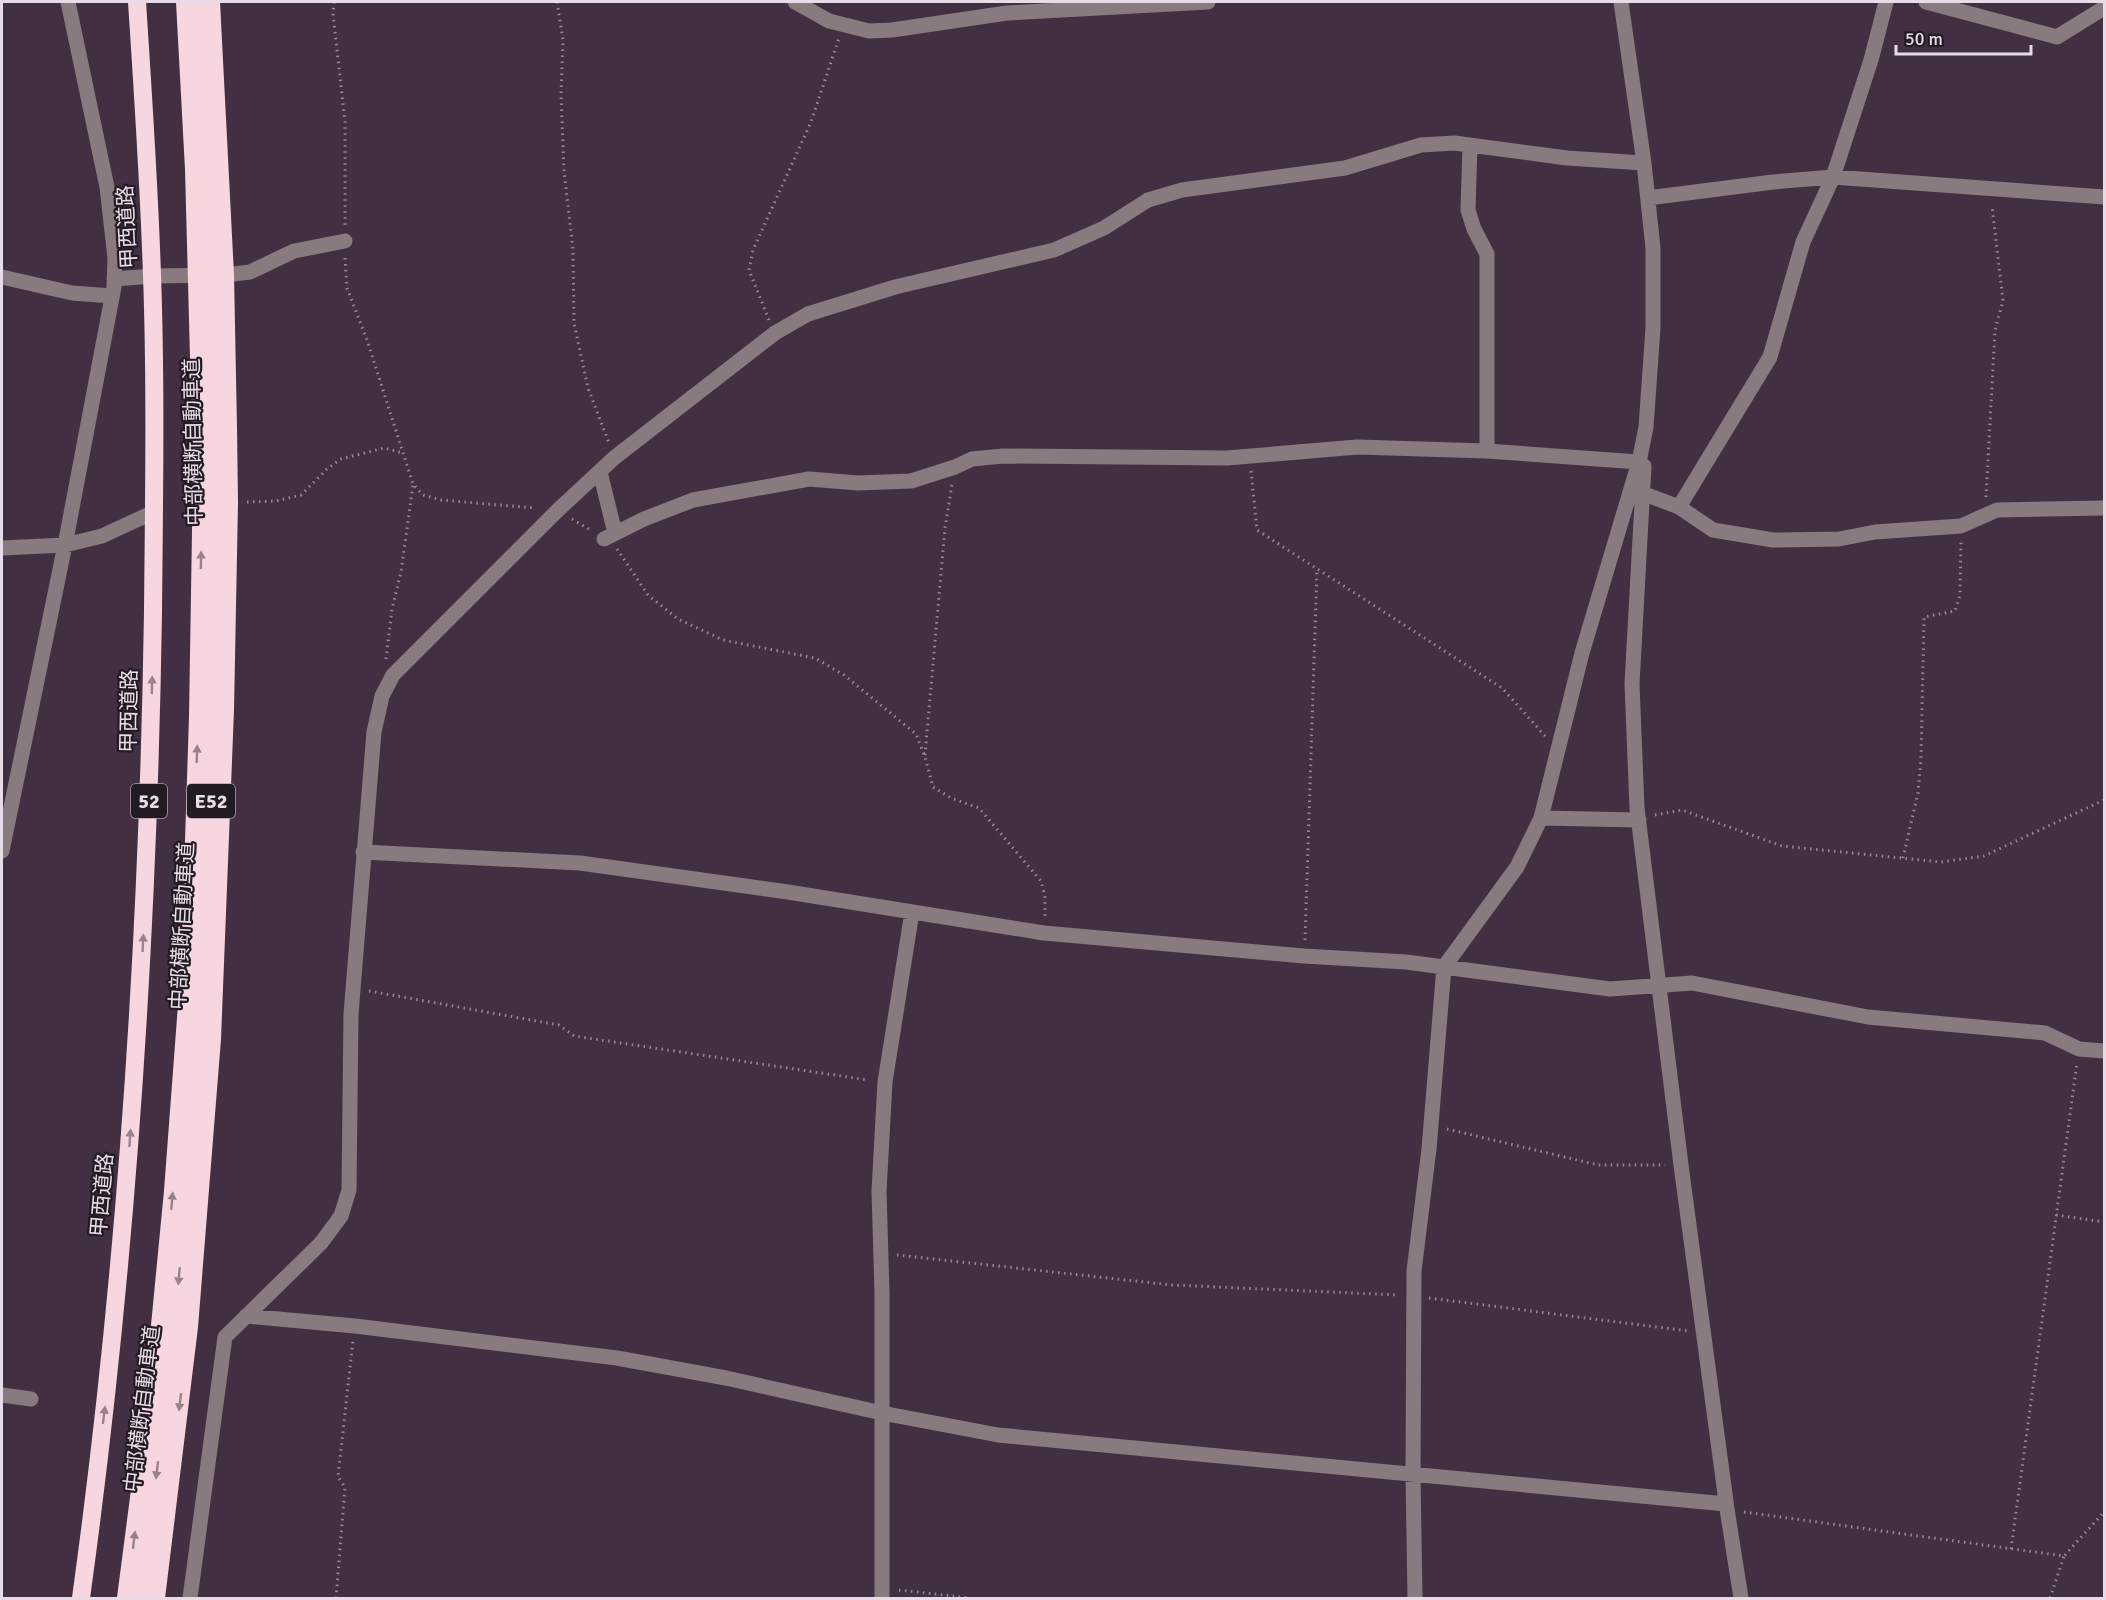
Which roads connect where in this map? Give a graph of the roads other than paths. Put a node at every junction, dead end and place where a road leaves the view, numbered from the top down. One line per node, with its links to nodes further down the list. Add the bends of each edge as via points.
1 (68, 2): 21 (street, via 107,187)
2 (138, 2): 19 (highway, 甲西道路 / 52)
3 (185, 2): 49 (highway, 中部横断自動車道 / E52, one-way to 3, bridge, via 156,1367 191,942 202,470)
4 (200, 2): 50 (highway, 中部横断自動車道 / E52, one-way to 50, bridge, via 210,174 218,470 214,718 204,967 187,1190 170,1369)
5 (211, 2): 18 (highway)
6 (795, 2): 7 (street, via 829,21 869,31 1006,13)
7 (1208, 2)
8 (1621, 2): 13 (street)
9 (1886, 2): 14 (street)
10 (1926, 2): 11 (street, via 2057,37)
11 (2104, 8)
12 (1470, 145): 13 (street); 24 (street, via 1468,210 1486,254); 26 (street, via 1421,145 1345,168 1182,190 1148,200 1104,228 1054,250 895,287 808,314 775,333)
13 (1644, 163): 16 (street)
14 (1833, 177): 15 (street); 16 (street); 28 (street, via 1803,242 1770,357)
15 (2104, 197)
16 (1648, 198): 23 (street, via 1653,317)
17 (345, 241): 18 (street, via 294,251 250,272)
18 (225, 275): 19 (street); 51 (highway, one-way to 51, via 229,503 212,1039 189,1327)
19 (153, 276): 21 (street); 30 (highway, 甲西道路 / 52)
20 (2, 277): 22 (street, via 72,293)
21 (114, 279): 22 (street)
22 (112, 296): 31 (street)
23 (1646, 428): 25 (street); 27 (street)
24 (1486, 451): 25 (street); 26 (street, via 1358,447 1227,458 972,459 911,481 858,483 809,479 693,500 609,536)
25 (1639, 462): 27 (street)
26 (600, 472): 36 (street, via 393,675 382,696 374,732)
27 (1637, 492): 28 (street); 33 (street, via 1582,653); 34 (street, via 1632,684)
28 (1679, 507): 29 (street, via 1713,530 1773,540 1839,539 1875,532 1961,526 1997,510)
29 (2104, 508)
30 (154, 512): 31 (street, via 102,536); 48 (highway, 甲西道路 / 52, one-way to 30, via 105,1409 138,1034 147,866)
31 (65, 545): 32 (street); 35 (street)
32 (2, 548)
33 (1541, 818): 34 (street); 38 (street, via 1517,867)
34 (1639, 820): 39 (street)
35 (2, 851)
36 (363, 852): 37 (street, via 579,863); 41 (street, via 353,989 349,1190 341,1216 321,1243)
37 (912, 912): 38 (street, via 1044,933); 44 (street, via 885,1082 879,1191)
38 (1444, 967): 39 (street, via 1610,989); 45 (street, via 1414,1271)
39 (1658, 985): 40 (street, via 1692,983 1868,1017 2044,1033 2079,1048); 46 (street)
40 (2104, 1051)
41 (246, 1316): 44 (street, via 617,1358); 52 (street, via 225,1337)
42 (2, 1395): 43 (street)
43 (31, 1399)
44 (882, 1413): 45 (street, via 998,1435); 47 (street)
45 (1413, 1474): 46 (street); 53 (street)
46 (1727, 1507): 54 (street)
47 (882, 1593)
48 (81, 1599)
49 (126, 1599)
50 (141, 1599)
51 (156, 1599)
52 (190, 1599)
53 (1415, 1599)
54 (1741, 1599)

